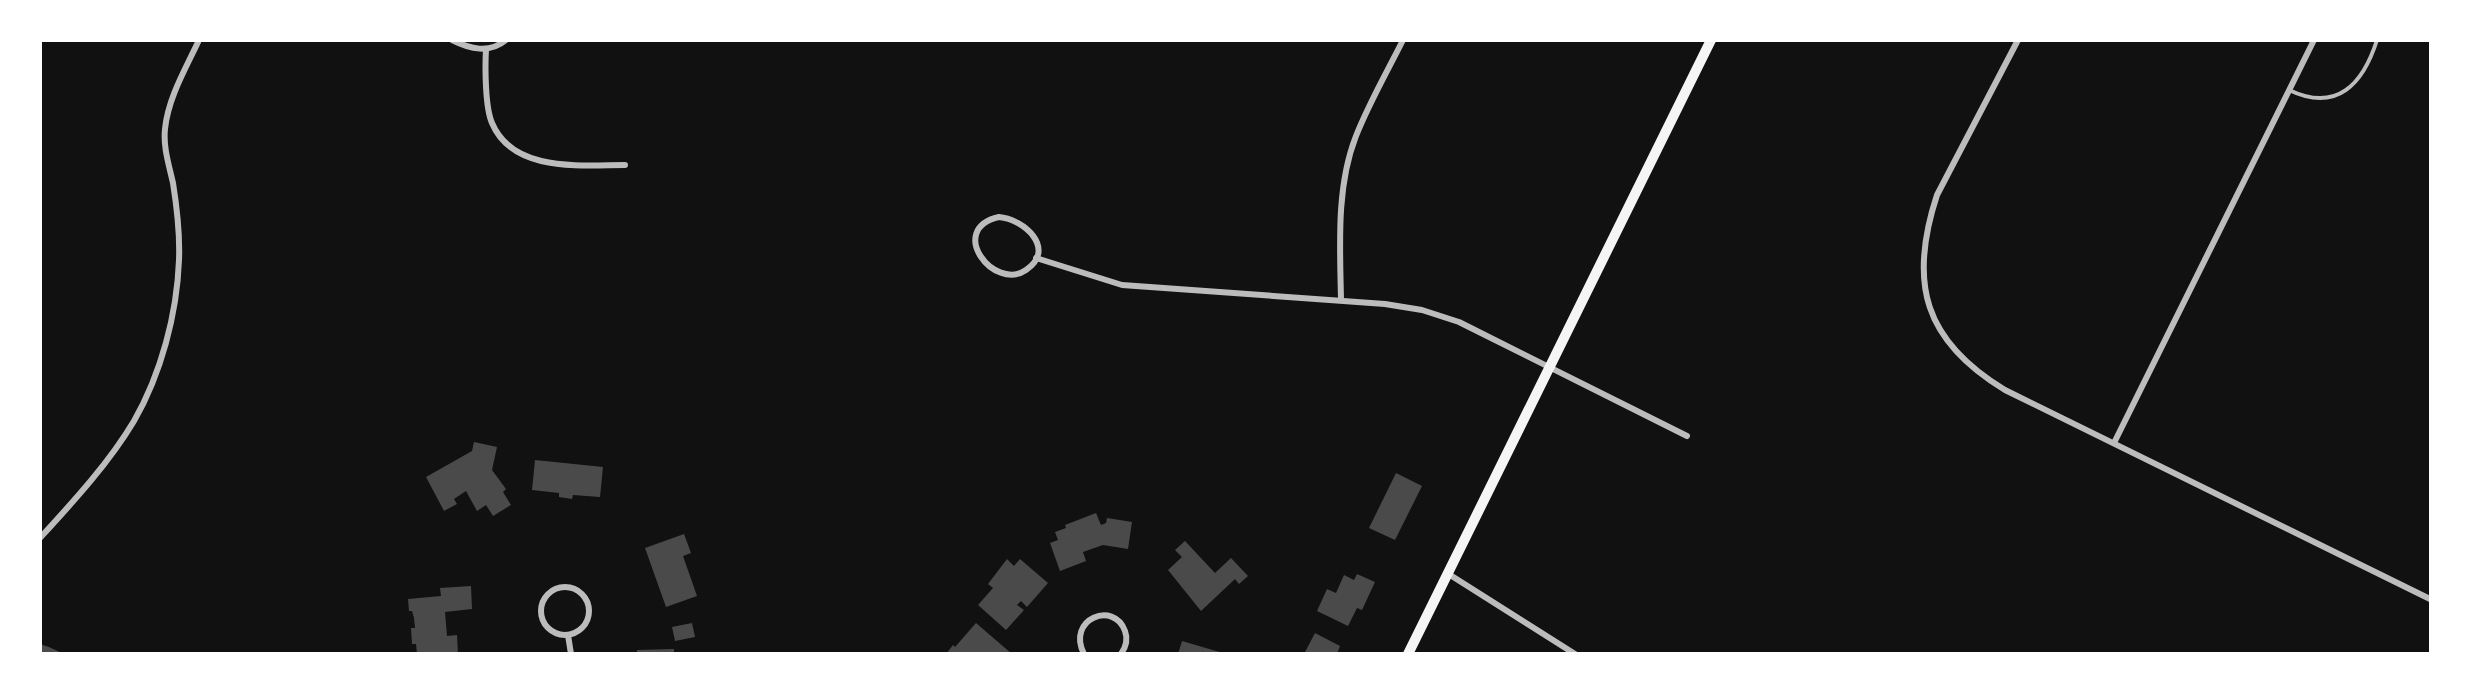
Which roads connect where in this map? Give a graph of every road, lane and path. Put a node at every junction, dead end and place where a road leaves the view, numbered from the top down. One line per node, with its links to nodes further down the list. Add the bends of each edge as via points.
1 (199, 40): 17 (street, via 174,95 165,129 178,219 179,260 165,345 134,420)
2 (452, 40): 9 (street)
3 (507, 40): 9 (street)
4 (1403, 40): 13 (street, via 1356,137 1347,169 1340,217)
5 (1711, 40): 14 (main road)
6 (2018, 40): 16 (street, via 1937,195 1928,221 1922,277 1941,332 1980,375)
7 (2314, 40): 10 (street)
8 (2377, 40): 10 (lane, via 2359,80 2339,95 2322,99)
9 (486, 50): 11 (street, via 492,123 505,142 525,155 560,166)
10 (2289, 90): 16 (street)
11 (625, 165)
12 (1036, 258): 12 (street, via 1038,249 1033,234 1008,218 991,219 979,229 975,246 978,254 1001,272 1018,274); 13 (street, via 1122,285)
13 (1341, 300): 14 (street, via 1385,303 1441,315)
14 (1549, 366): 15 (street); 18 (main road)
15 (1687, 436)
16 (2114, 443): 19 (street)
17 (40, 538)
18 (1447, 573): 24 (main road); 25 (street)
19 (2430, 599)
20 (568, 635): 20 (street, via 547,627 541,614 545,599 564,587 578,591 588,604 583,627); 21 (street)
21 (571, 654)
22 (1084, 654): 23 (street, via 1080,638 1085,624 1105,616 1124,627 1126,642)
23 (1121, 654)
24 (1408, 654)
25 (1575, 654)

